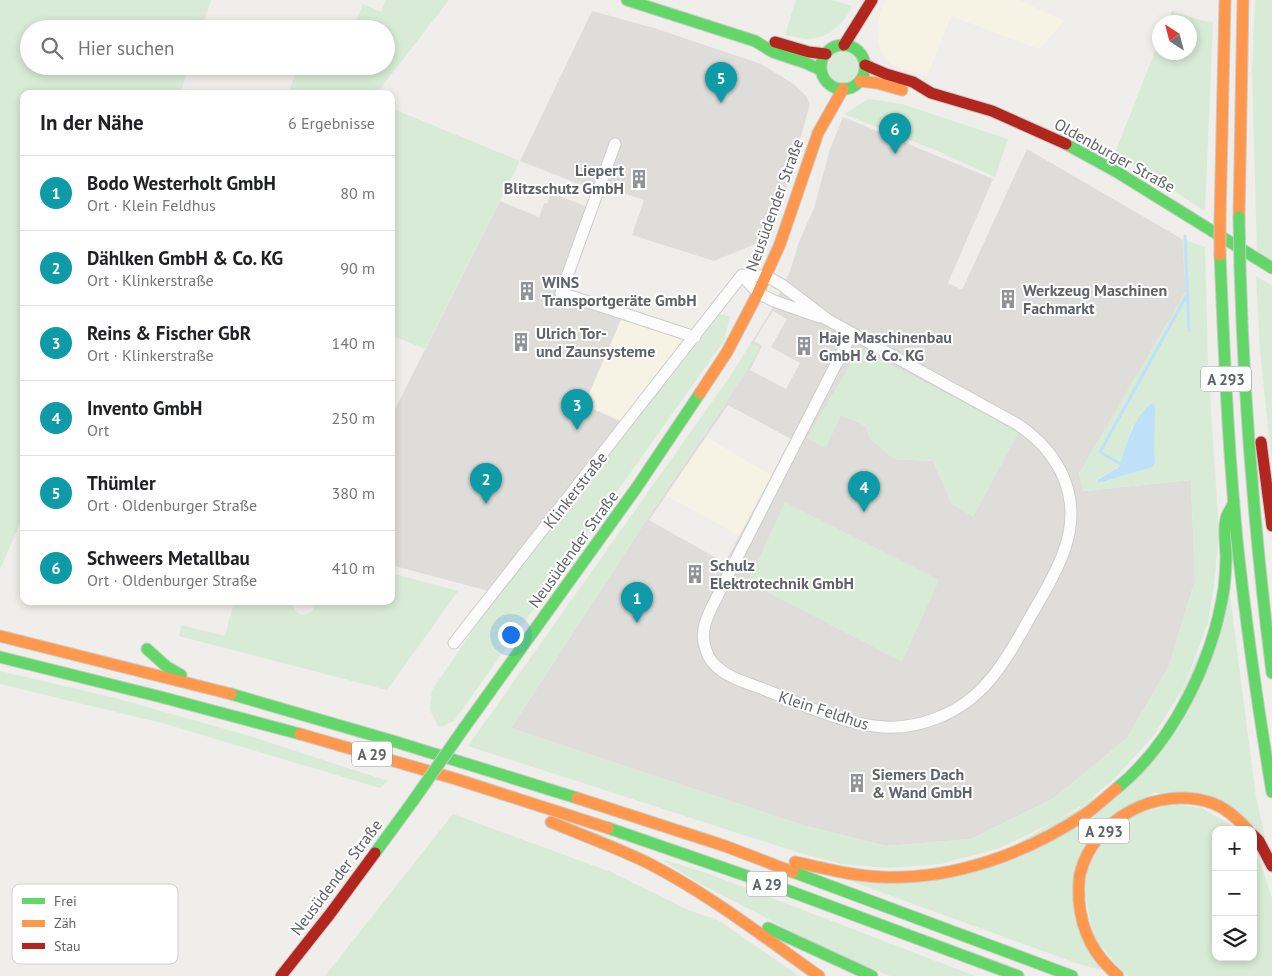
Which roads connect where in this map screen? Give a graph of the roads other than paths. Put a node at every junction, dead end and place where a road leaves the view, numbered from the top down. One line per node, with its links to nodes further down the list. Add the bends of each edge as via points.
1 (627, 0): 5 (main road)
2 (872, 0): 6 (main road); 7 (main road)
3 (1225, 0): 25 (main road, A 293, bridge, via 1220,255)
4 (1243, 0): 24 (main road, A 293, bridge, via 1239,216)
5 (756, 42): 8 (main road, via 776,42); 10 (main road)
6 (844, 45): 7 (main road); 8 (main road, via 834,47)
7 (859, 52): 9 (main road)
8 (826, 54): 10 (main road)
9 (865, 65): 11 (main road); 14 (main road, Oldenburger Straße, via 913,82)
10 (821, 70): 12 (main road)
11 (860, 81): 13 (main road); 14 (main road, Oldenburger Straße, via 910,93)
12 (827, 82): 13 (main road); 15 (main road, Neusüdender Straße, via 818,118)
13 (843, 89): 15 (main road, Neusüdender Straße)
14 (931, 93): 17 (main road, Oldenburger Straße, via 992,111 1078,150)
15 (818, 133): 19 (main road, Neusüdender Straße, via 788,224)
16 (616, 144): 23 (street, via 561,293)
17 (1272, 268)
18 (742, 276): 19 (street); 20 (street, Klein Feldhus); 23 (street, Klinkerstraße)
19 (766, 276): 20 (main road, Neusüdender Straße); 21 (street, Klein Feldhus)
20 (758, 293): 21 (street, Klein Feldhus); 41 (main road, Neusüdender Straße, bridge, via 727,352 637,487 413,801)
21 (828, 320): 22 (street, Klein Feldhus)
22 (852, 333): 22 (street, Klein Feldhus, via 1034,436 1060,468 1070,498 1068,540 1060,561 1000,668 982,690 959,707 911,725 860,724 766,690 721,671 709,657 704,642 705,623 726,577)
23 (696, 337): 29 (street, Klinkerstraße)
24 (1242, 339): 26 (main road, via 1254,391); 32 (main road, A 293, via 1252,495)
25 (1234, 502): 34 (main road, A 293, via 1247,624); 38 (main road, via 1226,521 1226,566 1220,611 1208,653 1191,692 1170,729 1131,776 1064,830 1035,845 978,866 916,876 856,874)
26 (1271, 514): 27 (main road)
27 (1272, 526)
28 (0, 636): 33 (main road, A 29)
29 (454, 643)
30 (147, 649): 33 (main road, via 167,667)
31 (0, 657): 35 (main road, A 29, via 306,735)
32 (1272, 672)
33 (196, 684): 38 (main road, A 29, via 445,757)
34 (1272, 792)
35 (514, 798): 40 (main road, via 542,818 626,852); 44 (main road, A 29, via 676,851)
36 (1245, 826): 46 (main road, A 293, via 1224,808 1212,803 1191,798 1168,798 1139,805 1113,821 1097,839 1085,859 1079,878 1082,925 1102,962)
37 (1257, 839): 39 (main road)
38 (725, 846): 45 (main road, A 29)
39 (1272, 866)
40 (720, 906): 42 (main road); 43 (main road)
41 (281, 976)
42 (819, 976)
43 (872, 976)
44 (1018, 976)
45 (1072, 976)
46 (1118, 976)

